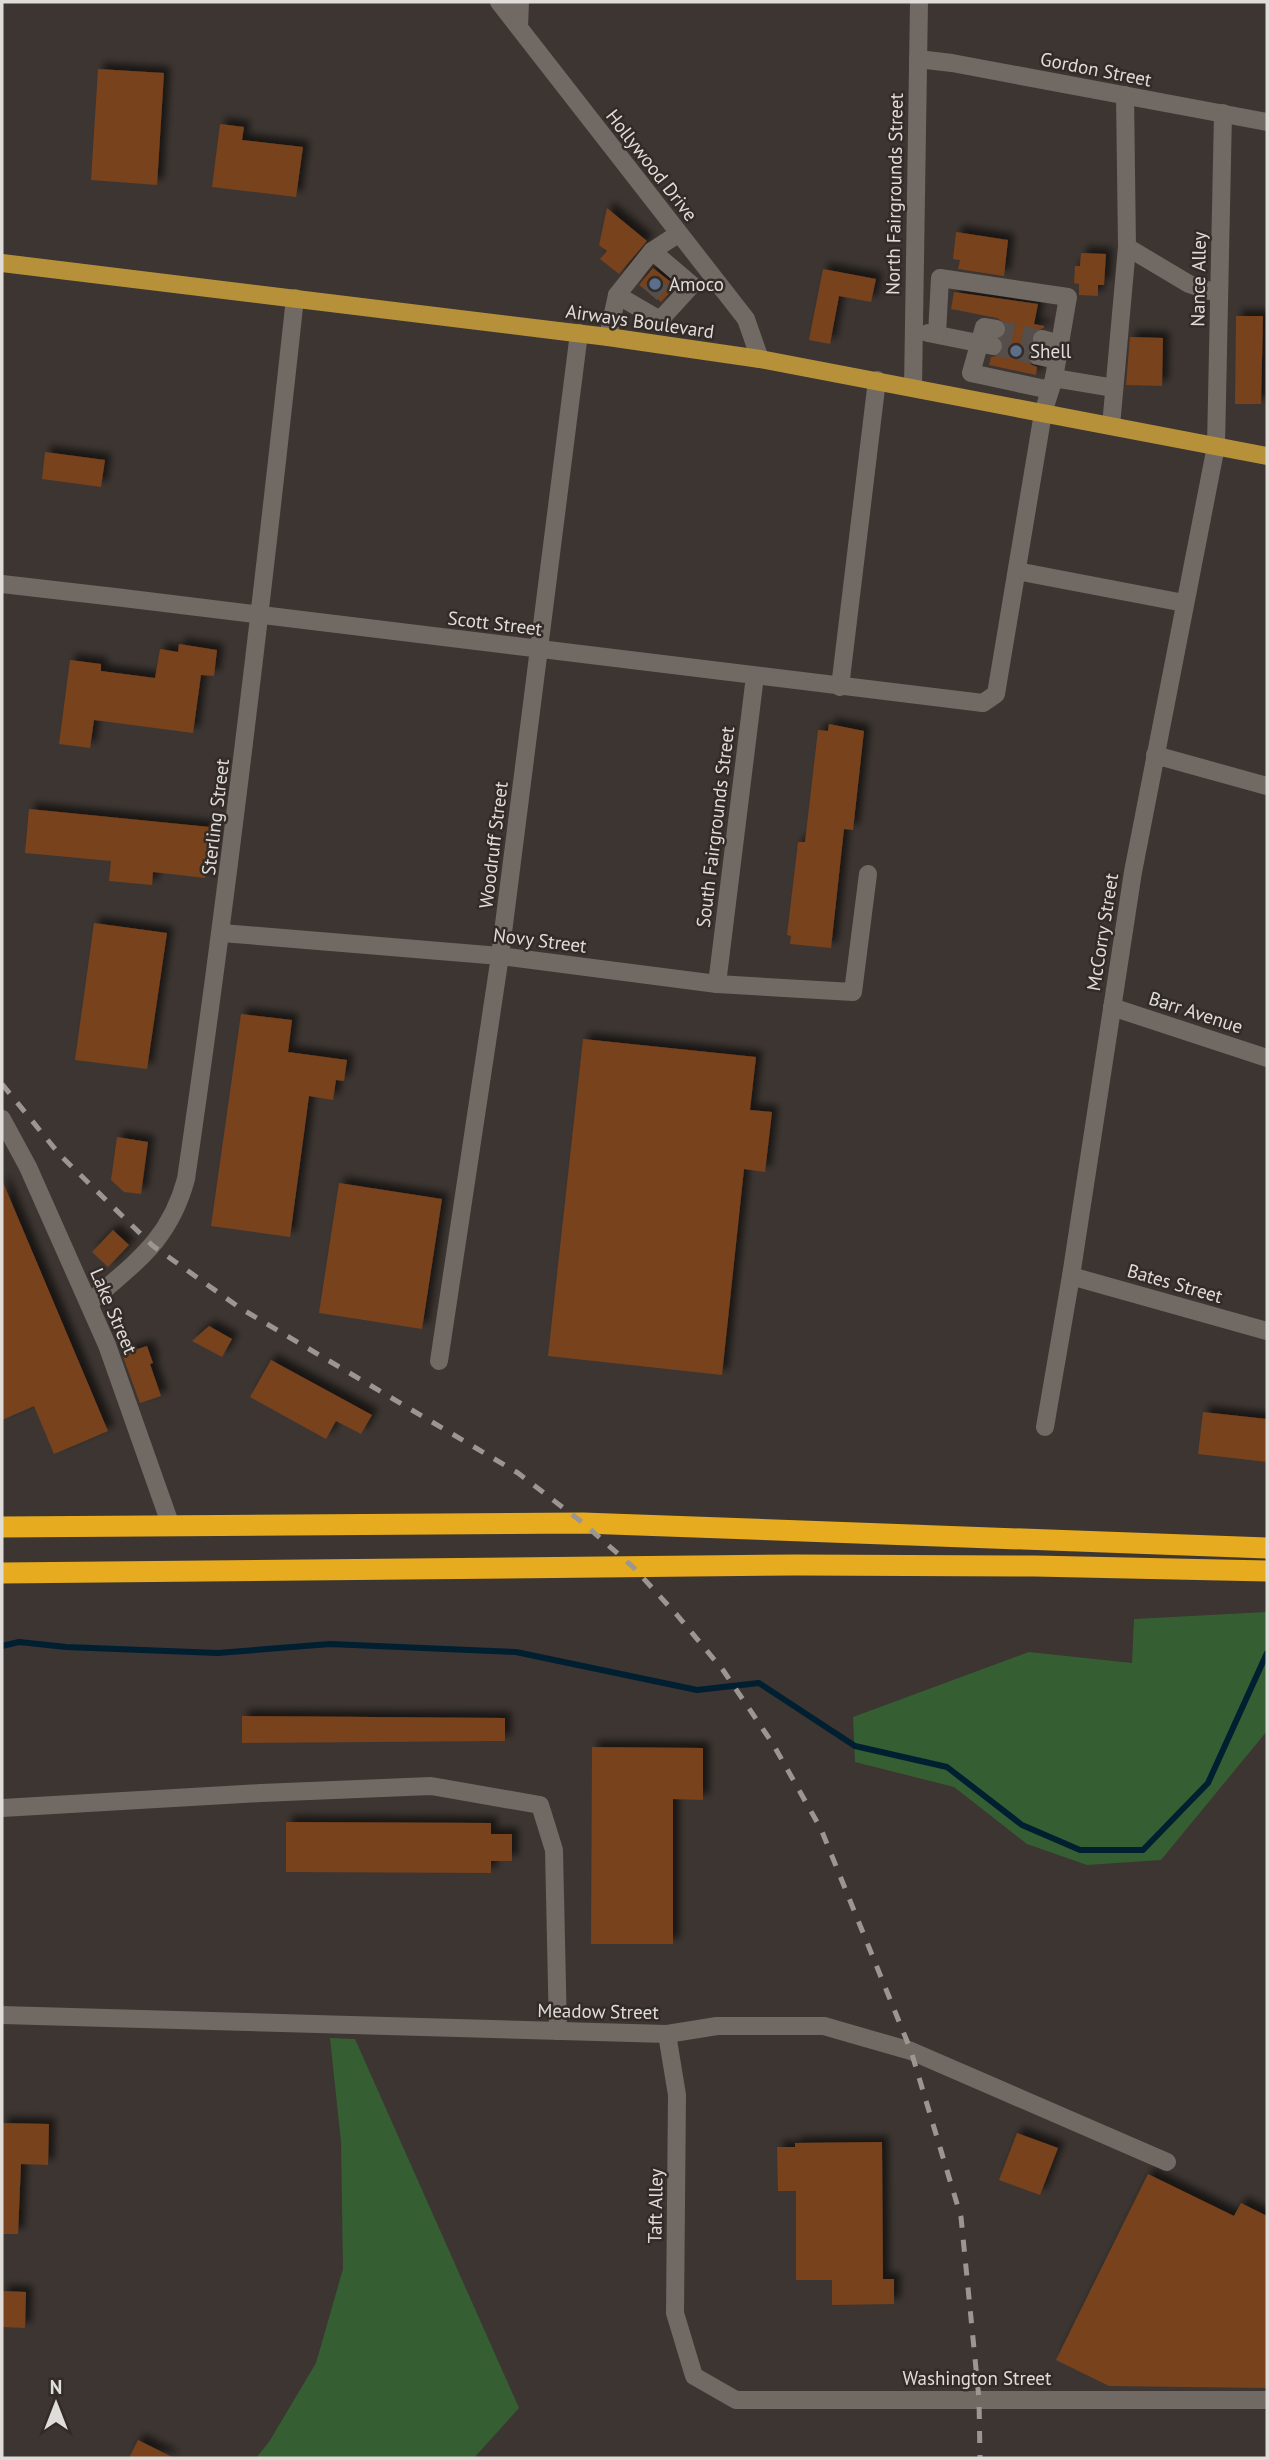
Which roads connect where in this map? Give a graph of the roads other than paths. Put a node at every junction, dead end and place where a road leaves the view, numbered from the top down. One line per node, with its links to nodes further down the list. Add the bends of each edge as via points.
1 (499, 2): 4 (street, Hollywood Drive)
2 (520, 2): 4 (street)
3 (919, 2): 5 (street, North Fairgrounds Street)
4 (519, 27): 9 (street, Hollywood Drive)
5 (918, 59): 6 (street, Gordon Street); 19 (street, North Fairgrounds Street)
6 (1125, 95): 7 (street, Gordon Street); 10 (street)
7 (1223, 113): 8 (street, Gordon Street); 15 (street, Nance Alley)
8 (1267, 122)
9 (678, 234): 11 (street); 13 (street, Hollywood Drive)
10 (1127, 247): 15 (street, via 1189,284); 30 (street)
11 (652, 251): 14 (street, via 668,273); 16 (street)
12 (2, 263): 17 (main road, Airways Boulevard)
13 (708, 271): 14 (street); 25 (street, Hollywood Drive, via 746,319)
14 (692, 285): 18 (street)
15 (1219, 294): 34 (street, Nance Alley)
16 (617, 295): 18 (street, via 645,300); 22 (street)
17 (295, 298): 20 (main road, Airways Boulevard); 39 (street, Sterling Street)
18 (660, 320): 23 (street)
19 (913, 331): 21 (street); 29 (street, North Fairgrounds Street)
20 (579, 334): 22 (main road, Airways Boulevard); 40 (street, Woodruff Street)
21 (937, 334): 26 (street, via 940,278 1068,297); 27 (street, via 989,340)
22 (608, 337): 23 (main road, Airways Boulevard)
23 (656, 344): 25 (main road, Airways Boulevard)
24 (1040, 348): 26 (street)
25 (760, 359): 28 (main road, Airways Boulevard)
26 (1055, 368): 27 (street); 30 (street); 32 (street)
27 (971, 373): 31 (street)
28 (877, 380): 29 (main road, Airways Boulevard); 42 (street)
29 (913, 387): 31 (main road, Airways Boulevard)
30 (1114, 388): 33 (street)
31 (964, 398): 32 (main road, Airways Boulevard)
32 (1043, 413): 33 (main road, Airways Boulevard); 36 (street)
33 (1111, 426): 34 (main road, Airways Boulevard)
34 (1216, 446): 35 (main road, Airways Boulevard); 38 (street, McCorry Street)
35 (1267, 456)
36 (1017, 571): 38 (street); 42 (street, Scott Street, via 996,694 983,703)
37 (2, 584): 39 (street, Scott Street)
38 (1184, 603): 43 (street, McCorry Street)
39 (261, 614): 40 (street, Scott Street); 46 (street, Sterling Street)
40 (540, 650): 41 (street, Scott Street); 47 (street, Woodruff Street)
41 (755, 676): 42 (street, Scott Street); 48 (street, South Fairgrounds Street)
42 (839, 687)
43 (1155, 755): 44 (street); 49 (street, McCorry Street)
44 (1267, 786)
45 (868, 874): 48 (street, Novy Street, via 853,992)
46 (222, 933): 47 (street, Novy Street); 53 (street, Sterling Street, via 179,1205 153,1246)
47 (500, 956): 48 (street, Novy Street); 55 (street, Woodruff Street)
48 (717, 984)
49 (1112, 1007): 50 (street, Barr Avenue); 52 (street, McCorry Street)
50 (1267, 1058)
51 (2, 1119): 53 (street, Lake Street)
52 (1071, 1276): 54 (street, Bates Street); 56 (street, McCorry Street)
53 (89, 1303): 57 (street, Lake Street)
54 (1267, 1331)
55 (439, 1361)
56 (1045, 1427)
57 (171, 1526): 58 (highway); 59 (highway, via 583,1522)
58 (2, 1527)
59 (1267, 1548)
60 (1267, 1571): 61 (highway, via 797,1565)
61 (2, 1573)
62 (2, 1808): 64 (street, via 431,1787 540,1805 554,1850)
63 (2, 2015): 64 (street, Meadow Street)
64 (558, 2031): 65 (street, Meadow Street)
65 (667, 2034): 66 (street, Meadow Street, via 717,2026 824,2026 911,2051); 67 (street, Taft Alley, via 677,2095 675,2313)
66 (1167, 2162)
67 (694, 2376): 68 (street, Washington Street, via 736,2400)
68 (1267, 2400)

